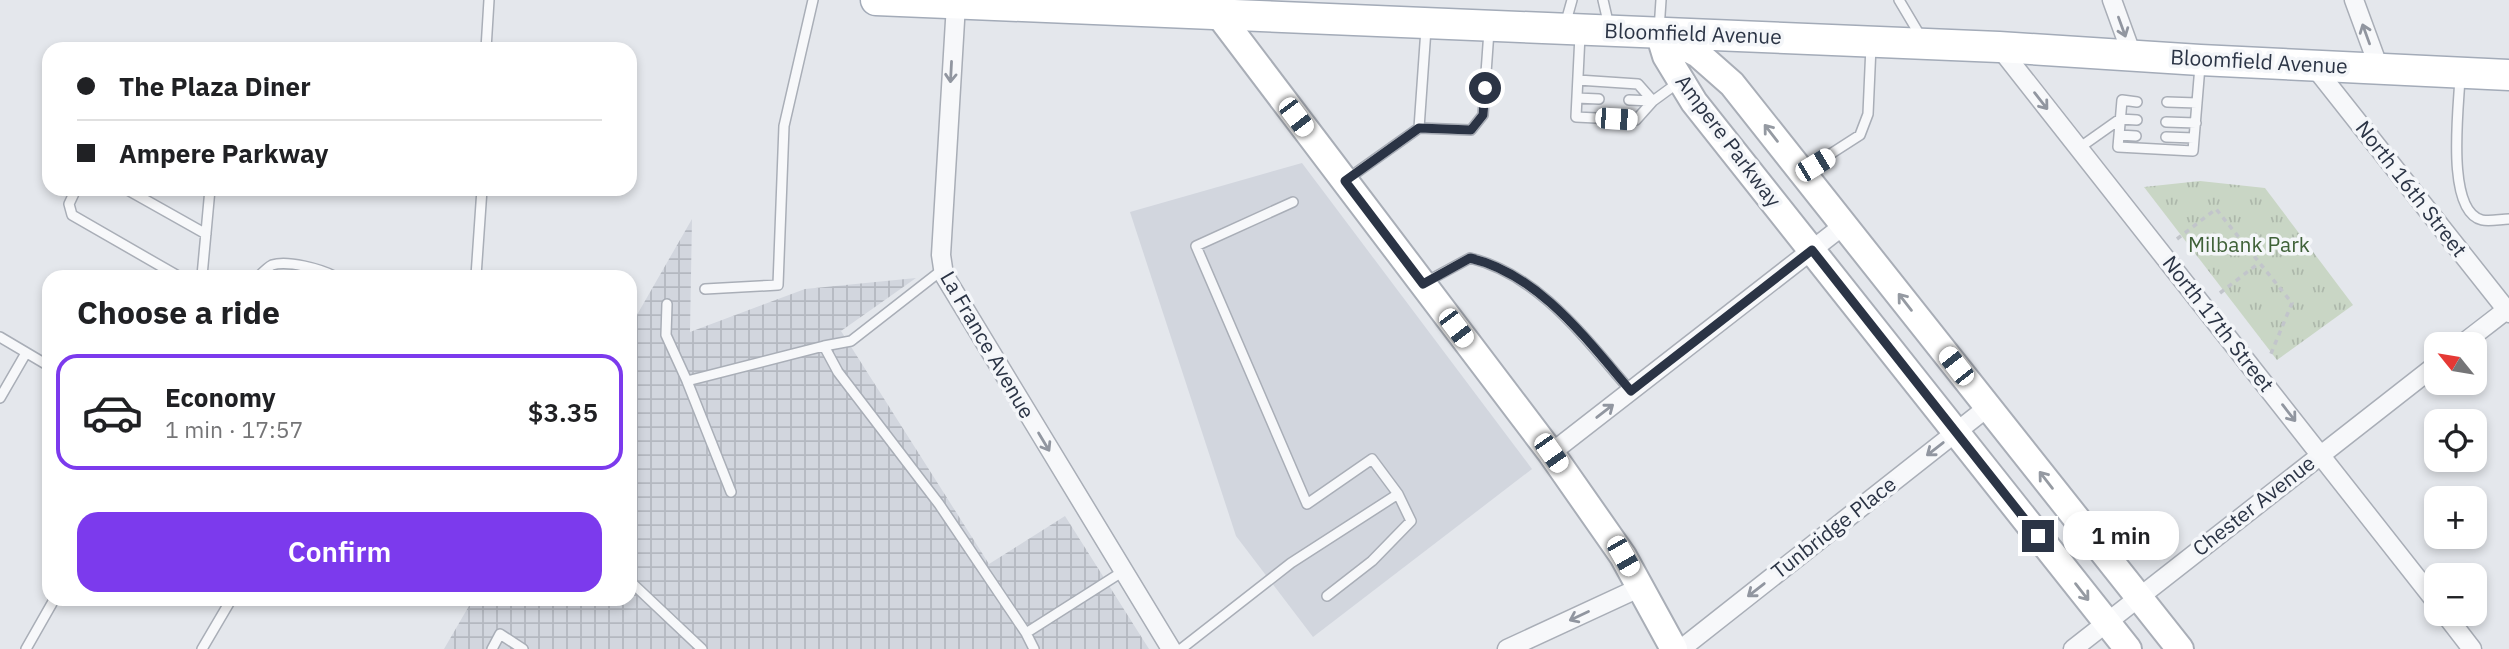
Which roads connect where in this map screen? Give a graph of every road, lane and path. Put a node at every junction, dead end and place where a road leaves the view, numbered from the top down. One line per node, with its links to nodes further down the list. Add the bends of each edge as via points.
1 (489, 0): 17 (lane)
2 (813, 0): 66 (lane, via 784,127 778,285)
3 (876, 0): 10 (main road, Bloomfield Avenue)
4 (1572, 0): 14 (lane)
5 (1603, 0): 15 (lane)
6 (1661, 0): 16 (lane)
7 (1898, 0): 19 (lane)
8 (2112, 0): 21 (street, one-way to 21)
9 (2354, 0): 24 (street, one-way to 9)
10 (956, 2): 11 (main road, Bloomfield Avenue); 64 (street, La France Avenue, one-way to 64)
11 (1212, 6): 12 (main road, Bloomfield Avenue); 47 (street)
12 (1426, 22): 13 (main road, Bloomfield Avenue); 40 (lane)
13 (1489, 25): 14 (main road, Bloomfield Avenue); 40 (lane, via 1479,124 1471,130)
14 (1572, 29): 15 (main road, Bloomfield Avenue); 27 (lane)
15 (1611, 31): 16 (main road, Bloomfield Avenue)
16 (1659, 33): 18 (main road, Bloomfield Avenue); 28 (street, Ampere Parkway); 46 (street, Ampere Parkway, one-way to 16, via 1732,84 1698,54)
17 (486, 42)
18 (1871, 42): 19 (main road, Bloomfield Avenue); 46 (lane, via 1868,114 1860,135)
19 (1927, 44): 20 (main road, Bloomfield Avenue)
20 (1999, 47): 21 (main road, Bloomfield Avenue); 45 (street, North 17th Street, one-way to 45)
21 (2132, 55): 22 (main road, Bloomfield Avenue)
22 (2200, 60): 23 (main road, Bloomfield Avenue); 35 (lane)
23 (2312, 64): 24 (main road, Bloomfield Avenue); 69 (street, North 16th Street)
24 (2379, 68): 25 (main road, Bloomfield Avenue)
25 (2460, 72): 26 (main road, Bloomfield Avenue); 53 (lane, via 2456,166 2460,192 2470,213 2482,220)
26 (2509, 75)
27 (1578, 80): 29 (lane); 32 (lane, via 1638,84)
28 (1680, 81): 32 (lane); 57 (street, Ampere Parkway)
29 (1577, 98): 30 (lane); 32 (lane, via 1576,117 1636,120)
30 (1599, 99)
31 (1629, 100): 32 (lane)
32 (1653, 101)
33 (2137, 102): 36 (lane, via 2122,100)
34 (2166, 102): 35 (lane)
35 (2197, 103): 39 (lane)
36 (2120, 119): 37 (lane); 41 (lane); 45 (lane)
37 (2137, 120)
38 (2166, 122): 39 (lane)
39 (2196, 124): 44 (lane)
40 (1419, 128): 47 (lane)
41 (2119, 135): 42 (lane); 44 (lane, via 2119,147 2193,151)
42 (2136, 136)
43 (2166, 137): 44 (lane)
44 (2194, 138)
45 (2079, 148): 83 (street, North 17th Street, one-way to 83)
46 (1802, 172): 54 (street, Ampere Parkway)
47 (1345, 181): 65 (street)
48 (73, 196): 59 (lane, via 72,215)
49 (138, 196): 55 (lane)
50 (209, 196): 55 (lane)
51 (481, 196): 63 (lane)
52 (1293, 202): 85 (lane, via 1196,246 1307,504 1372,459)
53 (2509, 219)
54 (1844, 225): 57 (street); 80 (street, Ampere Parkway, one-way to 54)
55 (206, 234): 60 (lane)
56 (2177, 239): 58 (path, via 2216,209)
57 (1812, 250): 78 (street); 81 (street, Ampere Parkway)
58 (2259, 263): 67 (path); 74 (path, via 2292,303)
59 (168, 270)
60 (203, 270)
61 (266, 270): 62 (lane, via 271,265)
62 (317, 270)
63 (476, 270)
64 (942, 270): 72 (lane, via 851,341); 86 (street, La France Avenue, one-way to 86)
65 (1423, 284): 78 (lane, via 1470,258 1532,287); 82 (street)
66 (705, 289)
67 (2220, 293)
68 (667, 304): 77 (lane, via 666,335)
69 (2508, 311): 70 (street)
70 (2480, 332)
71 (0, 337): 73 (lane)
72 (824, 346): 77 (lane); 96 (lane, via 838,372 939,504)
73 (26, 353): 75 (lane); 79 (lane)
74 (2270, 356)
75 (42, 362)
76 (2424, 374): 83 (street, Chester Avenue)
77 (687, 381): 84 (lane)
78 (1631, 391): 82 (street, one-way to 78)
79 (0, 398)
80 (1988, 407): 81 (street, Tunbridge Place); 91 (street, Ampere Parkway, one-way to 80)
81 (1956, 432): 94 (street, Ampere Parkway, one-way to 94); 107 (street, Tunbridge Place, one-way to 107)
82 (1551, 453): 87 (street)
83 (2321, 454): 88 (street, North 17th Street); 91 (street, Chester Avenue)
84 (731, 492)
85 (1398, 494): 90 (lane, via 1412,521 1372,561); 104 (lane, via 1291,563)
86 (1122, 572): 96 (lane); 103 (street, La France Avenue)
87 (1641, 587): 105 (street, one-way to 105); 106 (street)
88 (2424, 587)
89 (637, 588): 101 (lane)
90 (1327, 596)
91 (2138, 597): 94 (street, Chester Avenue); 110 (street, Ampere Parkway)
92 (50, 606): 97 (lane)
93 (227, 606): 98 (lane)
94 (2107, 622): 108 (street, Chester Avenue); 109 (street, Ampere Parkway)
95 (2454, 626): 111 (street)
96 (1026, 633): 102 (lane)
97 (26, 649)
98 (202, 649)
99 (492, 649): 100 (lane, via 500,634)
100 (523, 649)
101 (702, 649)
102 (1034, 649)
103 (1171, 649)
104 (1181, 649)
105 (1507, 649)
106 (1674, 649)
107 (1681, 649)
108 (2073, 649)
109 (2128, 649)
110 (2180, 649)
111 (2472, 649)

